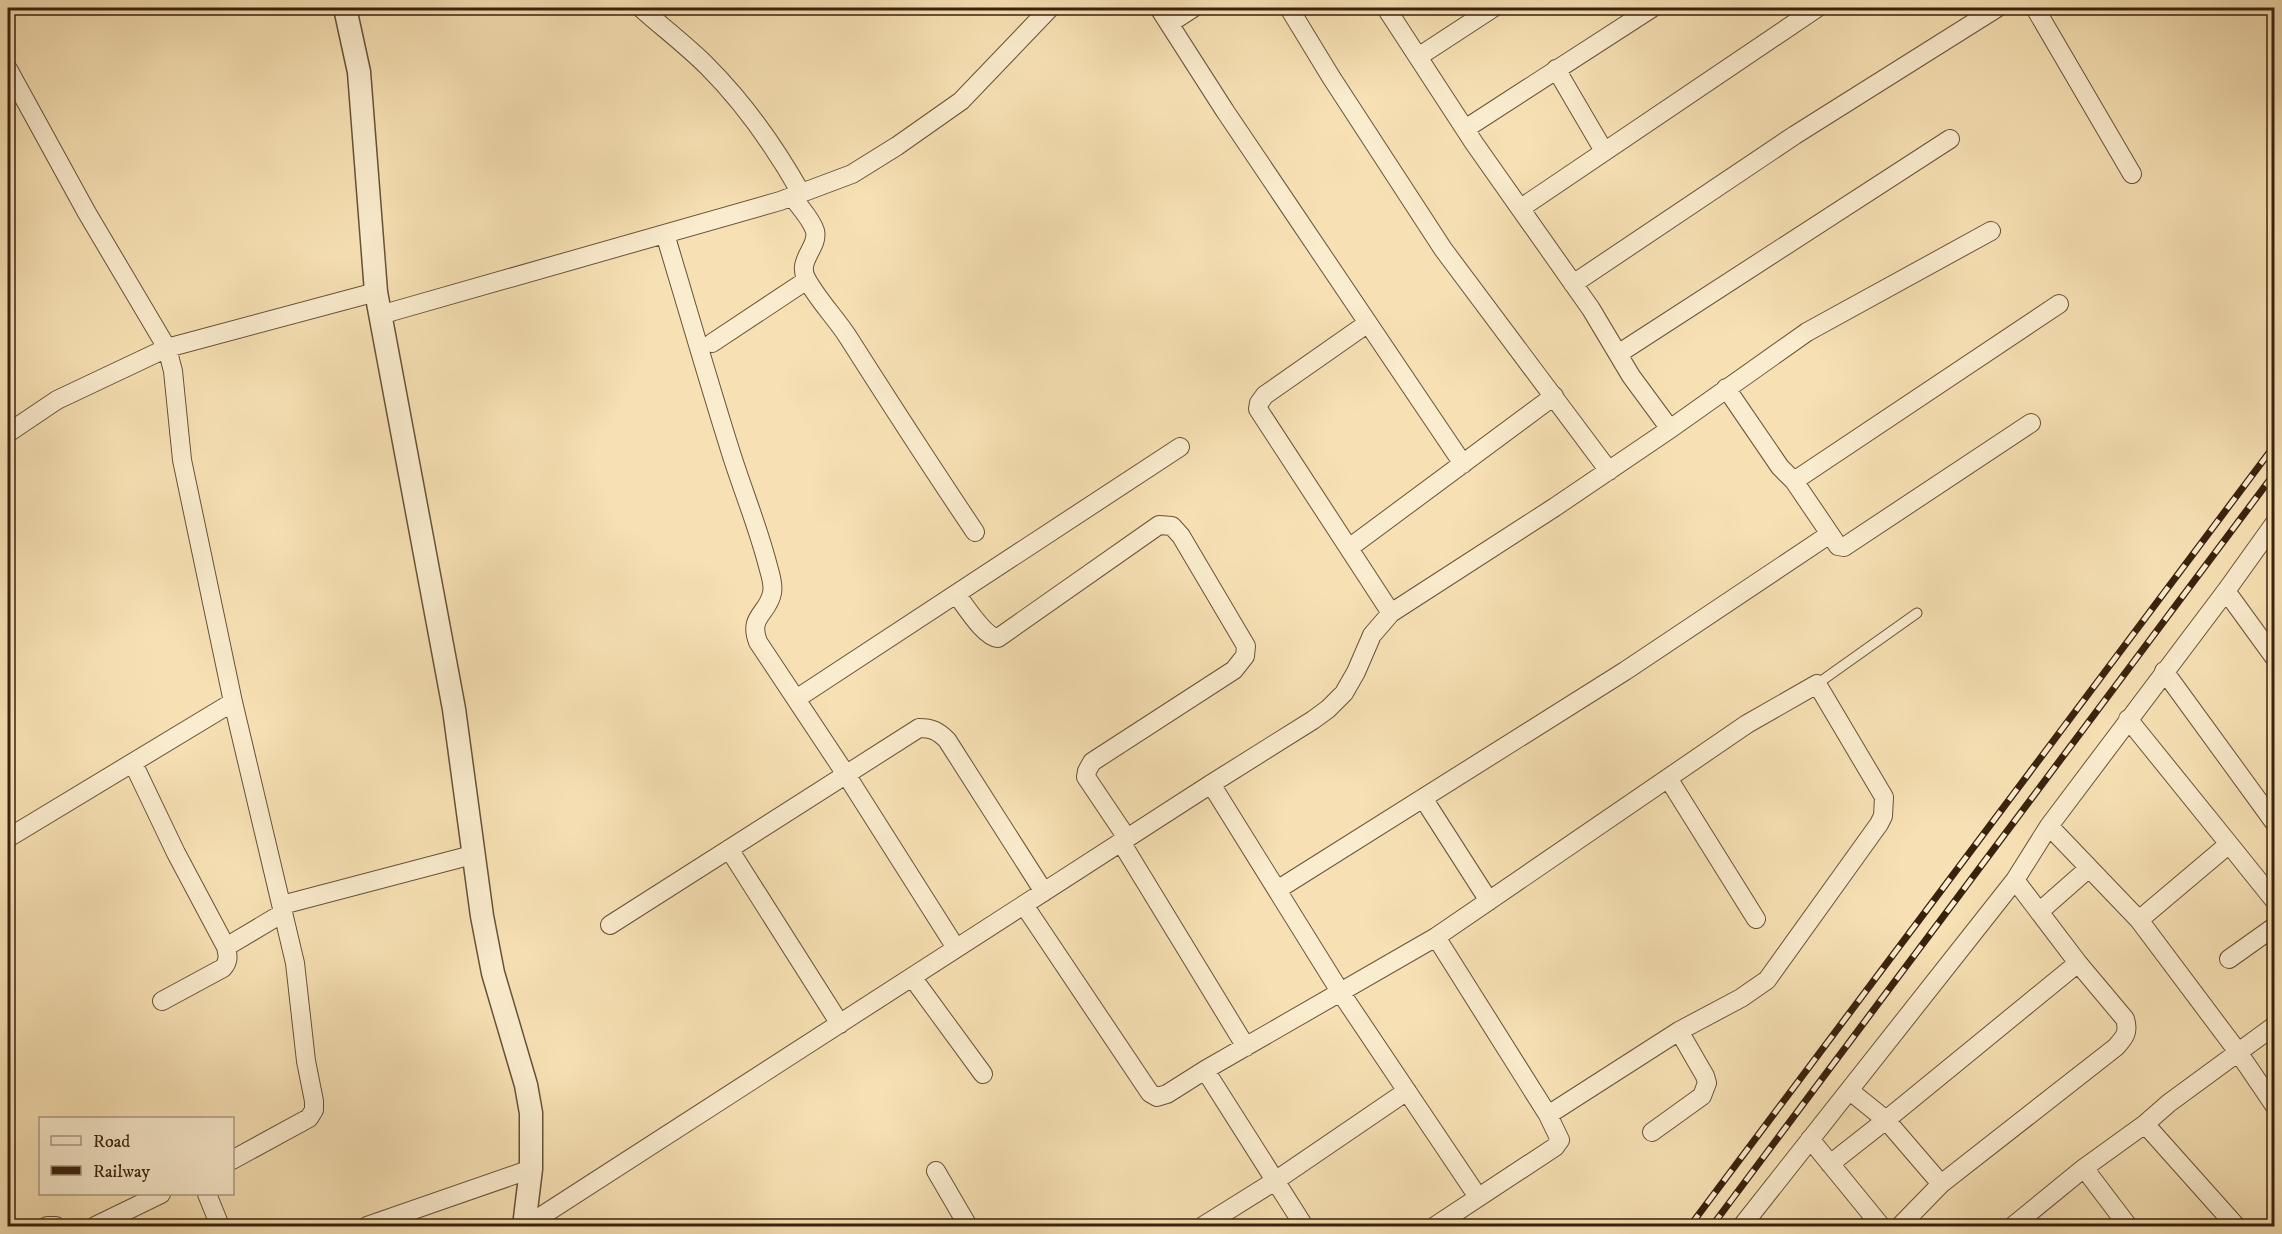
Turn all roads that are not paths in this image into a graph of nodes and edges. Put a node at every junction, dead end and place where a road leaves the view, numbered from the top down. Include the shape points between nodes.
1 (345, 8) edge
2 (641, 8) edge
3 (1050, 8) edge
4 (1160, 8) edge
5 (1193, 8) edge
6 (1289, 8) edge
7 (1386, 8) edge
8 (1493, 8) edge
9 (1652, 8) edge
10 (1817, 8) edge
11 (1997, 8) edge
12 (2035, 8) edge
13 (1170, 23) junction
14 (1418, 57) junction
15 (8, 69) edge
16 (1556, 69) junction
17 (1465, 129) junction
18 (1950, 139) dead end
19 (1604, 151) junction
20 (2132, 174) dead end
21 (796, 195) junction
22 (1521, 208) junction
23 (1991, 231) dead end
24 (665, 234) junction
25 (807, 280) junction
26 (1573, 284) junction
27 (376, 292) junction
28 (2059, 304) dead end
29 (380, 315) junction
30 (1368, 323) junction
31 (712, 343) dead end
32 (167, 348) junction
33 (1618, 354) junction
34 (1726, 388) junction
35 (1554, 396) junction
36 (2031, 423) dead end
37 (1670, 429) junction
38 (8, 433) edge
39 (1180, 447) dead end
40 (1463, 464) junction
41 (1609, 471) junction
42 (1794, 481) junction
43 (2274, 524) edge
44 (975, 532) dead end
45 (1830, 534) junction
46 (1349, 548) junction
47 (2226, 591) junction
48 (956, 594) junction
49 (1391, 613) junction
50 (1917, 613) dead end
51 (2274, 657) edge
52 (2164, 671) junction
53 (1816, 684) junction
54 (796, 699) junction
55 (233, 702) junction
56 (2128, 719) junction
57 (133, 763) junction
58 (847, 776) junction
59 (1668, 778) junction
60 (1211, 784) junction
61 (1424, 798) junction
62 (2274, 822) edge
63 (2049, 826) junction
64 (8, 838) edge
65 (1124, 840) junction
66 (2229, 844) junction
67 (729, 849) junction
68 (472, 855) junction
69 (2089, 868) junction
70 (2015, 880) junction
71 (1277, 890) junction
72 (1044, 892) junction
73 (2274, 900) edge
74 (1489, 901) junction
75 (1024, 905) junction
76 (282, 909) junction
77 (2039, 912) junction
78 (1756, 919) dead end
79 (2139, 920) junction
80 (610, 925) dead end
81 (2274, 927) edge
82 (1436, 937) junction
83 (226, 947) junction
84 (956, 948) junction
85 (2229, 959) dead end
86 (2078, 963) junction
87 (912, 977) junction
88 (1341, 993) junction
89 (162, 1001) dead end
90 (840, 1023) junction
91 (2274, 1026) edge
92 (1679, 1031) junction
93 (1246, 1047) junction
94 (2238, 1052) junction
95 (1206, 1070) junction
96 (983, 1074) dead end
97 (1407, 1091) junction
98 (1850, 1091) junction
99 (2274, 1105) edge
100 (1548, 1115) junction
101 (1886, 1120) junction
102 (2145, 1125) junction
103 (1652, 1132) dead end
104 (1810, 1139) junction
105 (234, 1159) edge
106 (1830, 1164) junction
107 (531, 1168) junction
108 (2084, 1168) junction
109 (936, 1171) dead end
110 (1275, 1181) junction
111 (1941, 1184) junction
112 (159, 1195) edge
113 (207, 1195) edge
114 (1478, 1197) junction
115 (47, 1227) edge
116 (56, 1227) edge
117 (95, 1227) edge
118 (220, 1227) edge
119 (366, 1227) edge
120 (525, 1227) edge
121 (969, 1227) edge
122 (1203, 1227) edge
123 (1304, 1227) edge
124 (1435, 1227) edge
125 (1742, 1227) edge
126 (1881, 1227) edge
127 (1900, 1227) edge
128 (2013, 1227) edge
129 (2128, 1227) edge
130 (2236, 1227) edge

1 - 27 street via 359,72
2 - 21 street via 706,65 758,126 783,161
3 - 21 street via 961,101 852,174
4 - 13 street
5 - 13 street
6 - 35 street via 1443,249
7 - 14 street
8 - 14 street
9 - 16 street
10 - 19 street
11 - 26 street via 1796,135
12 - 20 street
13 - 30 street
14 - 17 street
15 - 32 street
16 - 17 street
16 - 19 street
17 - 22 street
18 - 33 street
19 - 22 street
21 - 24 street
21 - 25 street via 815,232 804,267
22 - 26 street
23 - 34 street via 1807,332
24 - 29 street
24 - 54 street via 770,573 772,596 759,614 755,633
25 - 31 street
25 - 44 street via 836,318
26 - 33 street
27 - 29 street
27 - 32 street
28 - 42 street
29 - 68 street via 454,709
30 - 40 street
30 - 46 street via 1265,395 1258,409
32 - 38 street via 57,400
32 - 55 street via 182,460
33 - 37 street
34 - 37 street
34 - 42 street via 1780,468
35 - 40 street
35 - 41 street
36 - 45 street via 1844,547 1838,546
37 - 41 street
39 - 48 street
40 - 46 street
41 - 49 street
42 - 45 street
43 - 47 street
45 - 61 street via 1625,671
46 - 49 street
47 - 51 street
47 - 52 street
48 - 54 street
48 - 65 street via 986,632 998,638 1159,525 1172,526 1181,536 1246,646 1245,656 1234,670 1092,762 1086,777
49 - 60 street via 1372,635 1344,693 1328,709
50 - 53 lane
52 - 56 street
52 - 62 street
53 - 59 street via 1747,724
53 - 92 street via 1884,797 1883,816 1767,980
54 - 58 street
55 - 57 street
55 - 76 street
56 - 63 street
56 - 66 street
57 - 64 street
57 - 83 street
58 - 67 street
58 - 72 street via 919,728 940,732
58 - 84 street
59 - 74 street
59 - 78 street
60 - 65 street
60 - 71 street
61 - 71 street
61 - 74 street
63 - 69 street
63 - 70 street
65 - 72 street
65 - 93 street
66 - 73 street
66 - 79 street
67 - 80 street
67 - 90 street
68 - 76 street
68 - 107 street via 493,973 526,1084 531,1113
69 - 77 street
69 - 79 street
70 - 77 street
70 - 98 street
71 - 88 street
72 - 75 street
74 - 82 street
75 - 84 street
75 - 95 street via 1149,1093 1157,1097 1167,1094
76 - 83 street
76 - 105 street via 296,963 314,1110 309,1118
77 - 86 street
79 - 94 street
81 - 85 street
82 - 88 street
82 - 100 street
83 - 89 street via 227,963 223,968
84 - 87 street
86 - 101 street
86 - 111 street via 2126,1019 2126,1035 2116,1047
87 - 90 street
87 - 96 street
88 - 93 street
88 - 97 street
90 - 120 street
91 - 94 street
92 - 100 street
92 - 103 street via 1705,1076 1706,1088 1702,1096
93 - 95 street
94 - 99 street
94 - 102 street
95 - 110 street
97 - 110 street
97 - 114 street
98 - 101 street
98 - 104 street
100 - 114 street via 1559,1143
101 - 106 street
101 - 111 street
102 - 108 street
102 - 130 street
104 - 106 street
104 - 125 street
106 - 126 street
107 - 119 street
107 - 120 street
108 - 128 street
108 - 129 street
109 - 121 street
110 - 122 street
110 - 123 street
111 - 127 street
112 - 117 street
113 - 118 street
114 - 124 street
115 - 116 street

